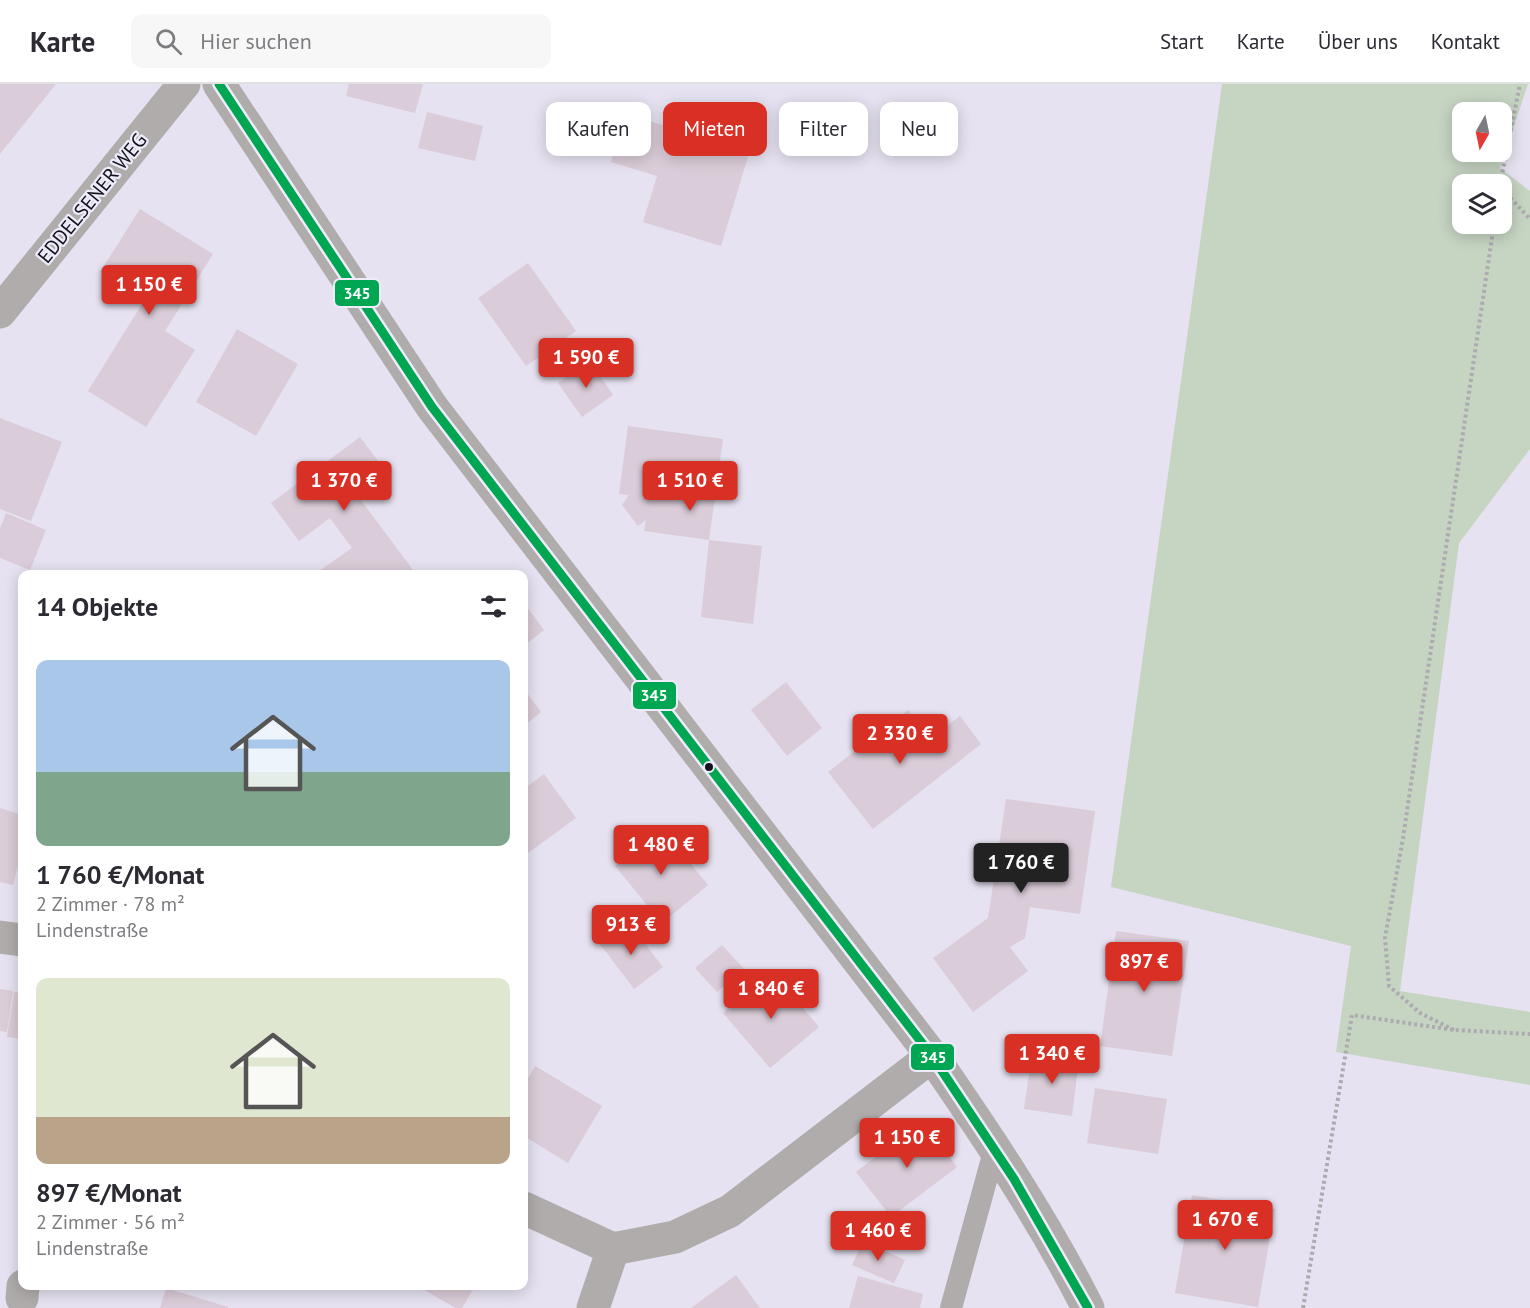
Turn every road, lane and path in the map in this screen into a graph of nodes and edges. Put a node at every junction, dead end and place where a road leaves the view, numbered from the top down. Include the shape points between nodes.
1 (184, 84) edge
2 (219, 84) edge
3 (1520, 84) edge
4 (1503, 174) edge
5 (1512, 199) edge
6 (1530, 219) edge
7 (1493, 234) edge
8 (0, 312) edge
9 (0, 937) edge
10 (18, 939) edge
11 (1454, 1030) junction
12 (1530, 1034) edge
13 (932, 1056) junction
14 (995, 1148) junction
15 (528, 1210) edge
16 (613, 1249) junction
17 (593, 1308) edge
18 (951, 1308) edge
19 (1088, 1308) edge
20 (1303, 1308) edge

1 - 8 street, EDDELSENER WEG
2 - 13 street via 432,408
3 - 4 path
5 - 6 path
7 - 11 path via 1385,938 1389,986 1420,1013
9 - 10 street
11 - 12 path
11 - 20 path via 1352,1015
13 - 14 street
13 - 16 street via 730,1211 675,1237
14 - 18 lane
14 - 19 street via 1062,1257
15 - 16 street
16 - 17 street

